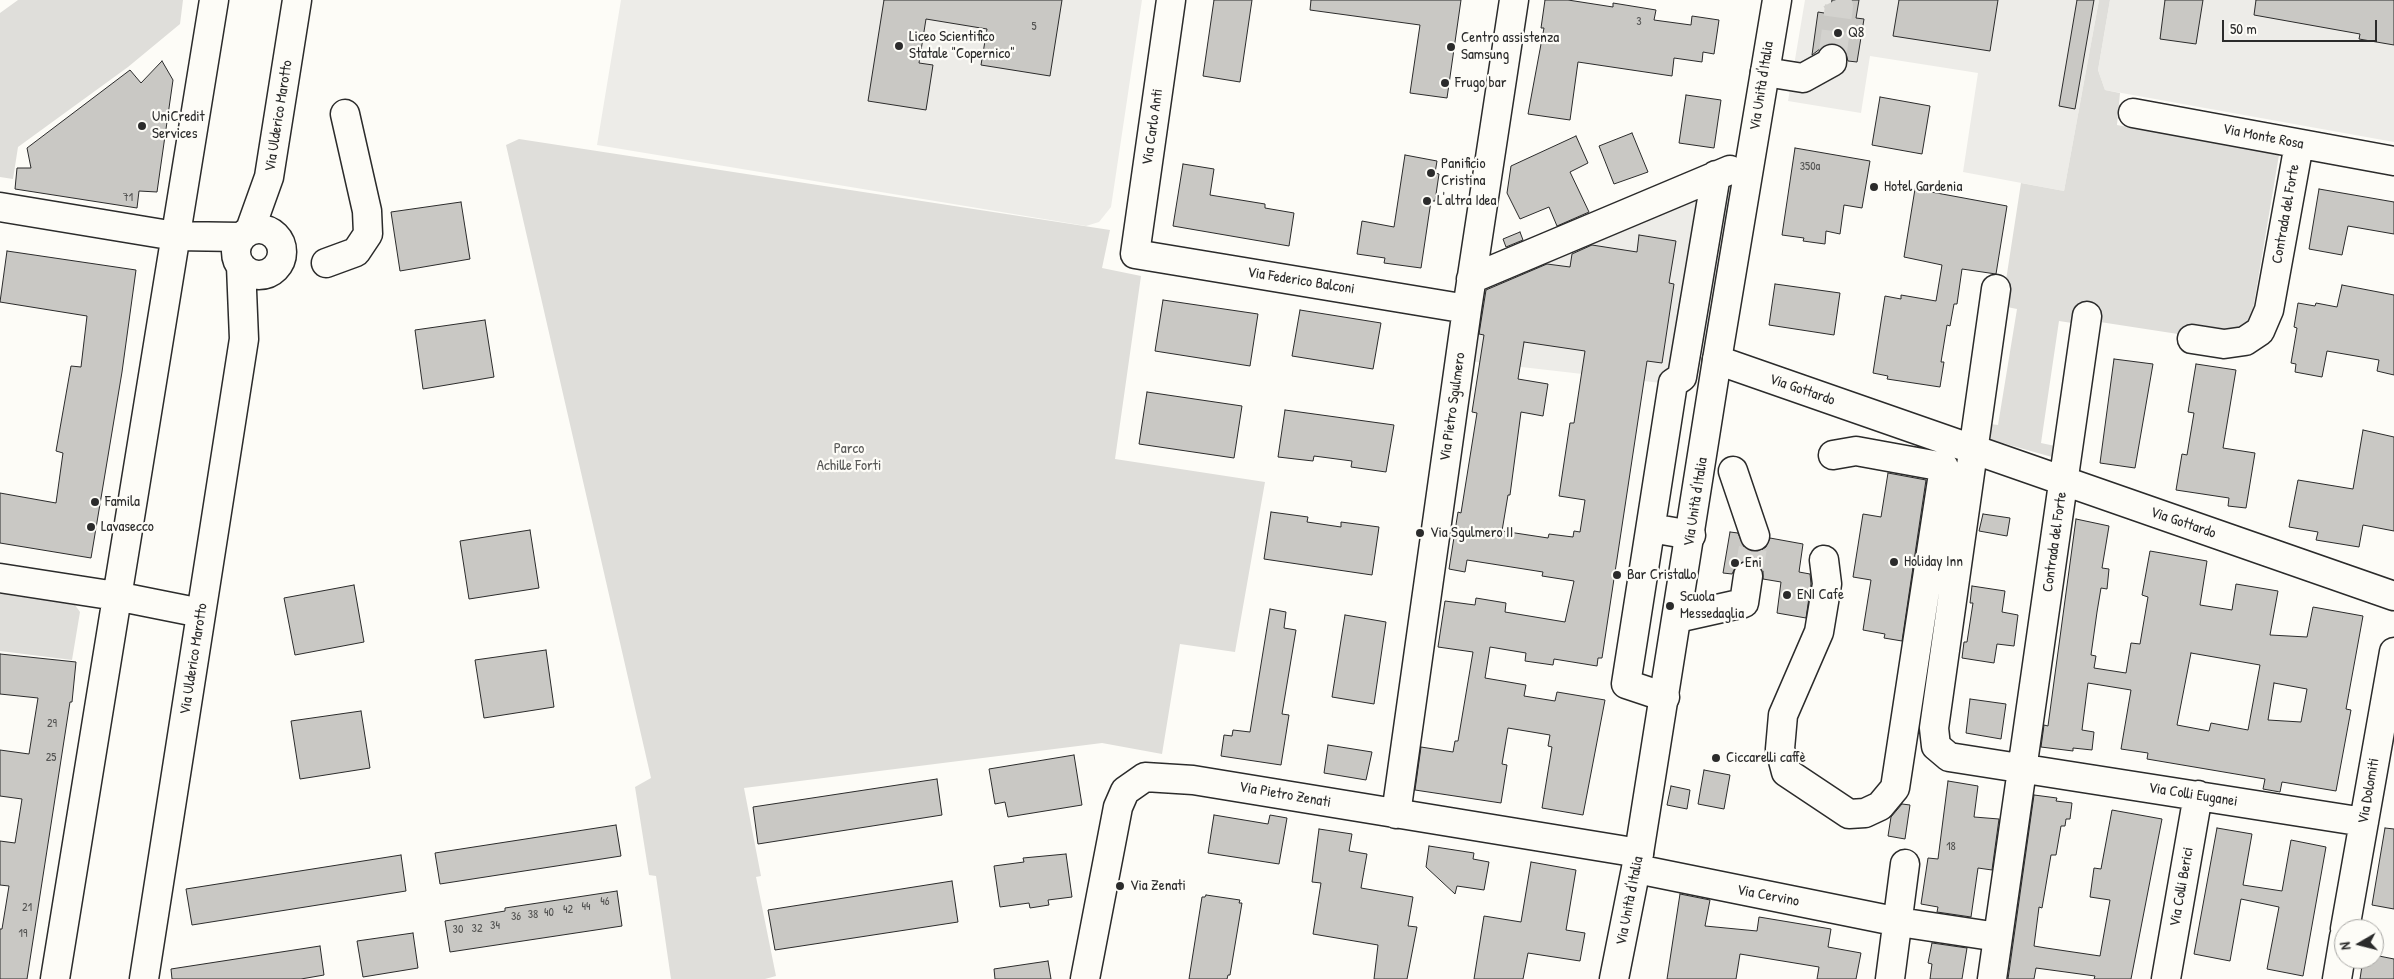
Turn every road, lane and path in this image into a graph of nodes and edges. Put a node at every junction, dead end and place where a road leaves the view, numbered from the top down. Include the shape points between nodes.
1 (214, 0) edge
2 (297, 0) edge
3 (1171, 0) edge
4 (1514, 0) edge
5 (1777, 0) edge
6 (1832, 59) dead end
7 (1765, 72) junction
8 (2133, 112) dead end
9 (345, 114) dead end
10 (2299, 144) junction
11 (2394, 161) edge
12 (1748, 172) junction
13 (1716, 175) junction
14 (0, 207) edge
15 (175, 236) junction
16 (249, 246) junction
17 (1135, 254) joint
18 (326, 262) dead end
19 (269, 273) junction
20 (1471, 279) junction
21 (1996, 289) dead end
22 (1467, 309) junction
23 (2087, 316) dead end
24 (244, 339) junction
25 (2192, 340) dead end
26 (1717, 360) junction
27 (1972, 450) junction
28 (1833, 455) dead end
29 (1702, 465) junction
30 (2063, 481) junction
31 (1651, 528) junction
32 (1691, 535) junction
33 (1755, 536) tunnel mouth
34 (1824, 560) dead end
35 (1748, 576) tunnel mouth
36 (0, 578) edge
37 (116, 596) junction
38 (2394, 596) edge
39 (201, 613) junction
40 (1677, 618) junction
41 (2394, 652) edge
42 (1665, 697) junction
43 (2022, 768) junction
44 (2198, 795) junction
45 (1396, 814) junction
46 (2364, 822) junction
47 (1638, 861) junction
48 (1905, 864) dead end
49 (2347, 919) edge
50 (1899, 922) junction
51 (1998, 937) junction
52 (55, 979) edge
53 (144, 979) edge
54 (1085, 979) edge
55 (1614, 979) edge
56 (1890, 979) edge
57 (1992, 979) edge
58 (2166, 979) edge

1 - 15 street
2 - 16 street, Via Ulderico Marotto via 269,177
3 - 17 street, Via Carlo Anti
4 - 20 street, Via Pietro Sgulmero
5 - 7 street, Via Unità d'Italia
6 - 7 street via 1832,62 1803,78
7 - 12 street, Via Unità d'Italia
8 - 10 street, Via Monte Rosa
9 - 18 street via 367,211 368,234 356,252
10 - 11 street, Via Monte Rosa
10 - 25 street, Contrada del Forte via 2269,310 2260,331 2245,341 2224,344
12 - 13 street via 1728,170
12 - 26 street, Via Unità d'Italia
13 - 20 street
13 - 31 street via 1682,377 1674,383
14 - 15 street
15 - 16 street
15 - 37 street
16 - 19 street via 254,275
16 - 19 street, Via Ulderico Marotto via 282,248 279,262
16 - 24 street, Via Ulderico Marotto
17 - 22 street, Via Federico Balconi
19 - 24 street, Via Ulderico Marotto
20 - 22 street, Via Pietro Sgulmero
21 - 27 street
22 - 45 street, Via Pietro Sgulmero
23 - 30 street, Contrada del Forte
24 - 39 street, Via Ulderico Marotto
26 - 27 street, Via Gottardo
26 - 29 street, Via Unità d'Italia
27 - 30 street, Via Gottardo
27 - 43 street via 1934,728 1936,746 1949,757
28 - 34 street via 1856,451 1944,467 1895,788 1880,806 1865,813 1849,814 1786,772 1780,749 1783,715 1819,632 1827,584
29 - 32 street, Via Unità d'Italia
29 - 33 street via 1739,472
30 - 38 street, Via Gottardo
30 - 43 street, Contrada del Forte
31 - 32 street
31 - 42 street via 1626,684
32 - 40 street, Via Unità d'Italia
35 - 40 street via 1744,603
36 - 37 street
37 - 39 street
37 - 52 street
39 - 53 street, Via Ulderico Marotto
40 - 42 street, Via Unità d'Italia
41 - 46 street, Via Dolomiti
42 - 47 street, Via Unità d'Italia
43 - 44 street, Via Colli Euganei
43 - 51 street, Contrada del Forte
44 - 46 street, Via Colli Euganei
44 - 58 street, Via Colli Berici
45 - 47 street, Via Pietro Zenati
45 - 54 street, Via Pietro Zenati via 1193,780 1145,777 1125,791 1118,807
46 - 49 street, Via Dolomiti
47 - 50 street, Via Cervino
47 - 55 street, Via Unità d'Italia
48 - 50 street
50 - 51 street
50 - 56 street
51 - 57 street, Contrada del Forte

